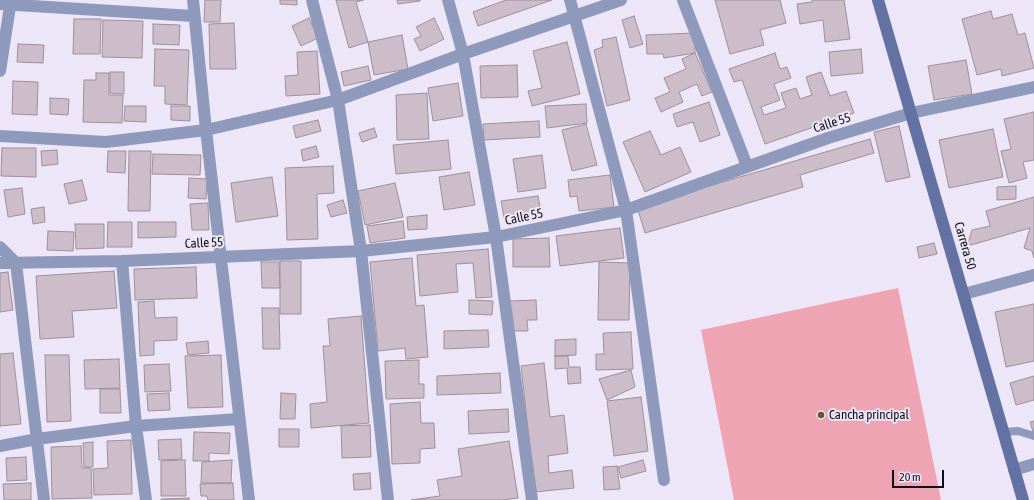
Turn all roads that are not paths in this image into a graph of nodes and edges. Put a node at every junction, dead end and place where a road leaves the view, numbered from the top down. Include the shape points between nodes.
1 (192, 0) edge
2 (312, 0) edge
3 (448, 0) edge
4 (570, 0) edge
5 (621, 0) edge
6 (682, 0) edge
7 (878, 0) edge
8 (7, 3) edge
9 (193, 16) junction
10 (574, 16) junction
11 (463, 54) junction
12 (0, 71) edge
13 (1034, 87) edge
14 (338, 100) junction
15 (911, 113) junction
16 (206, 130) junction
17 (0, 136) edge
18 (747, 166) junction
19 (626, 210) junction
20 (496, 237) junction
21 (0, 247) edge
22 (361, 251) junction
23 (220, 257) junction
24 (122, 261) junction
25 (0, 263) edge
26 (16, 263) junction
27 (1034, 275) edge
28 (964, 294) junction
29 (239, 419) junction
30 (136, 426) junction
31 (1003, 432) junction
32 (1034, 436) edge
33 (37, 439) junction
34 (0, 446) edge
35 (1034, 464) edge
36 (1014, 470) junction
37 (664, 480) dead end
38 (44, 500) edge
39 (146, 500) edge
40 (249, 500) edge
41 (388, 500) edge
42 (532, 500) edge
43 (1023, 500) edge

1 - 9 street
2 - 14 street
3 - 11 street
4 - 10 street
5 - 10 street
6 - 18 street
7 - 15 main road, Carrera 50
8 - 9 street
8 - 12 street
9 - 16 street
10 - 11 street
10 - 19 street
11 - 14 street
11 - 20 street
13 - 15 street, Calle 55
14 - 16 street
14 - 22 street
15 - 18 street, Calle 55
15 - 28 main road, Carrera 50
16 - 17 street via 106,142
16 - 23 street
18 - 19 street, Calle 55
19 - 20 street, Calle 55
19 - 37 street
20 - 22 street, Calle 55
20 - 42 street
21 - 26 street
22 - 23 street, Calle 55
22 - 41 street
23 - 24 street, Calle 55
23 - 29 street
24 - 26 street, Calle 55
24 - 30 street
25 - 26 street, Calle 55
26 - 33 street
27 - 28 street
28 - 31 main road, Carrera 50
29 - 30 street
29 - 40 street
30 - 33 street
30 - 39 street
31 - 32 lane via 1018,431
31 - 36 main road, Carrera 50
33 - 34 street
33 - 38 street
35 - 36 street
36 - 43 main road, Carrera 50

